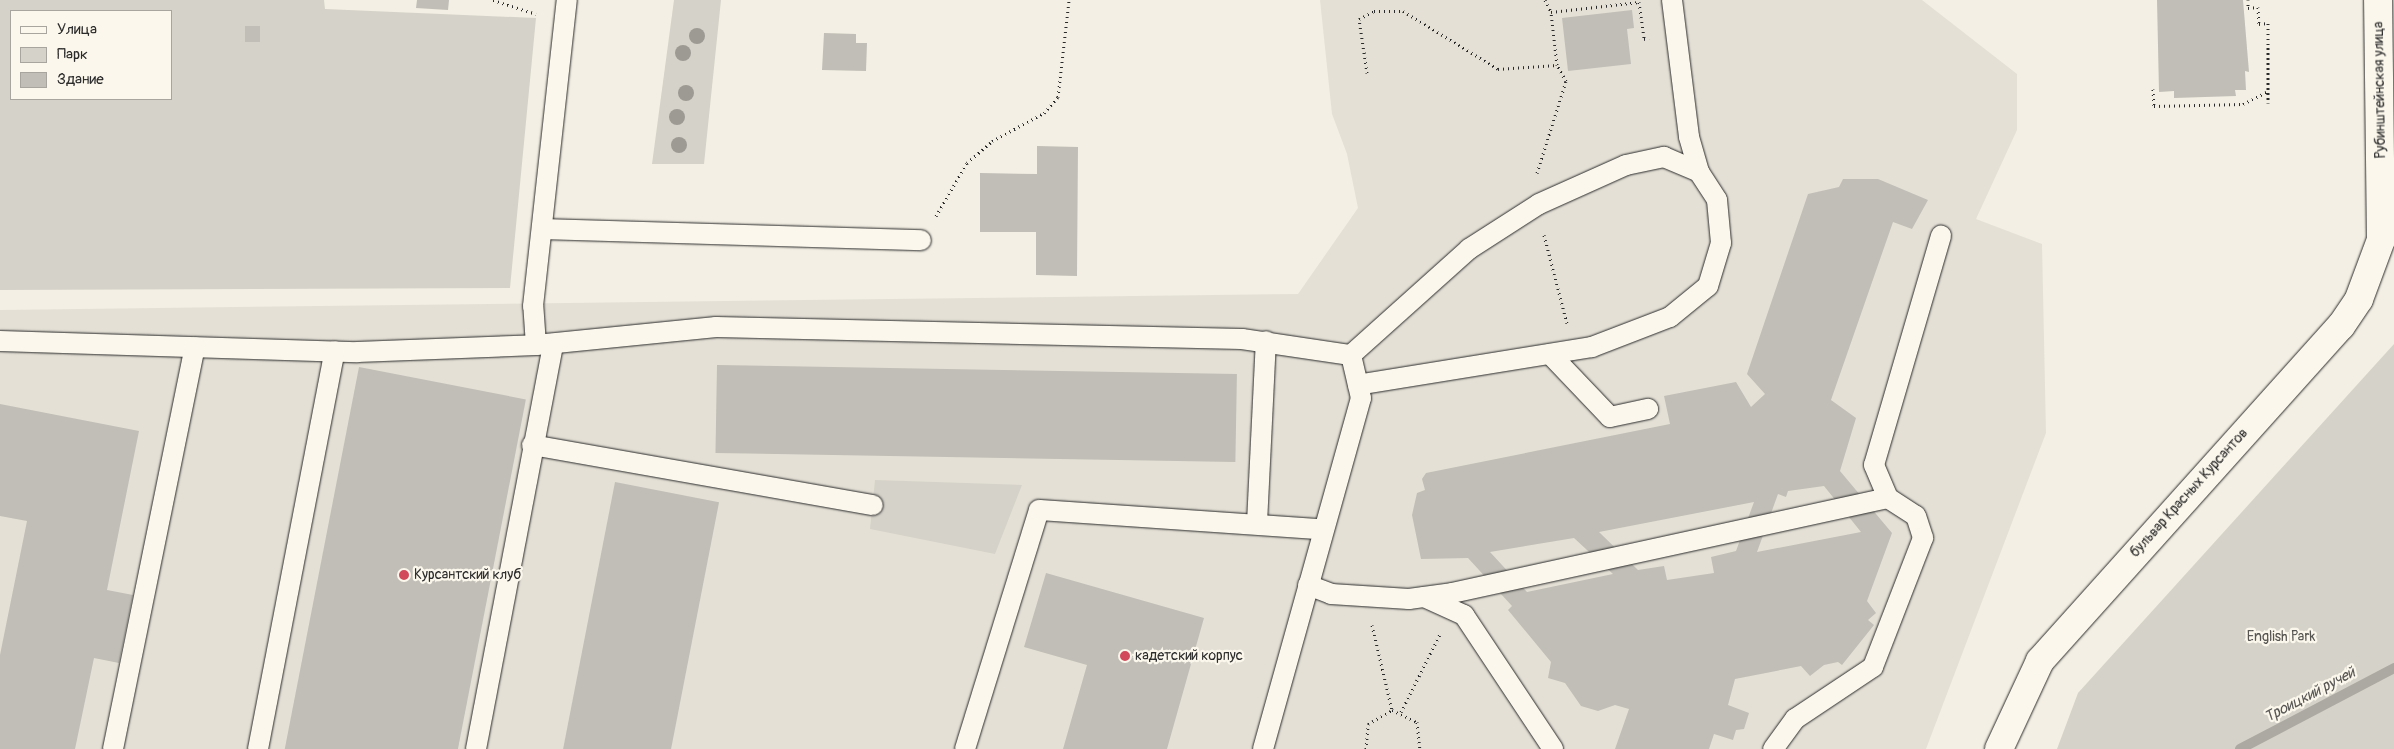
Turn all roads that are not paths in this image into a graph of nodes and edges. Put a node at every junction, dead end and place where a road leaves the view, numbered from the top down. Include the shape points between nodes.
1 (568, 0) edge
2 (1672, 0) edge
3 (2378, 0) edge
4 (1699, 172) junction
5 (543, 229) junction
6 (1941, 236) dead end
7 (2388, 239) edge
8 (921, 240) road end
9 (0, 340) edge
10 (1266, 340) junction
11 (544, 344) junction
12 (195, 347) junction
13 (335, 351) junction
14 (1550, 354) junction
15 (1351, 355) junction
16 (1358, 385) junction
17 (1648, 409) dead end
18 (532, 445) junction
19 (1888, 498) junction
20 (873, 505) dead end
21 (1257, 523) junction
22 (1321, 529) junction
23 (1308, 585) junction
24 (1424, 597) junction
25 (113, 749) edge
26 (258, 749) edge
27 (476, 749) edge
28 (965, 749) edge
29 (1262, 749) edge
30 (1554, 749) edge
31 (1773, 749) edge
32 (1999, 749) edge

1 - 5 lane
2 - 4 lane via 1689,137
3 - 7 street, Рубинштейнская улица
4 - 14 lane via 1717,200 1721,243 1708,286 1670,318 1573,350
4 - 15 lane via 1664,157 1626,165 1539,204 1469,250
5 - 8 lane
5 - 11 lane via 533,306
6 - 19 lane via 1874,465
7 - 32 street, бульвар Красных Курсантов via 2359,299 2341,326 2062,634 2023,692
9 - 12 lane
10 - 11 lane via 716,327
10 - 15 lane
10 - 21 lane
11 - 13 lane
11 - 18 lane
12 - 13 lane
12 - 25 lane
13 - 26 lane
14 - 16 lane
14 - 17 lane via 1610,417
15 - 16 lane
16 - 22 lane via 1361,398
18 - 20 lane
18 - 27 lane
19 - 24 lane
19 - 31 lane via 1916,516 1923,538 1872,667 1795,719
21 - 22 lane
21 - 28 lane via 1039,510
22 - 23 lane
23 - 24 lane via 1331,594
23 - 29 lane
24 - 30 lane via 1464,615

